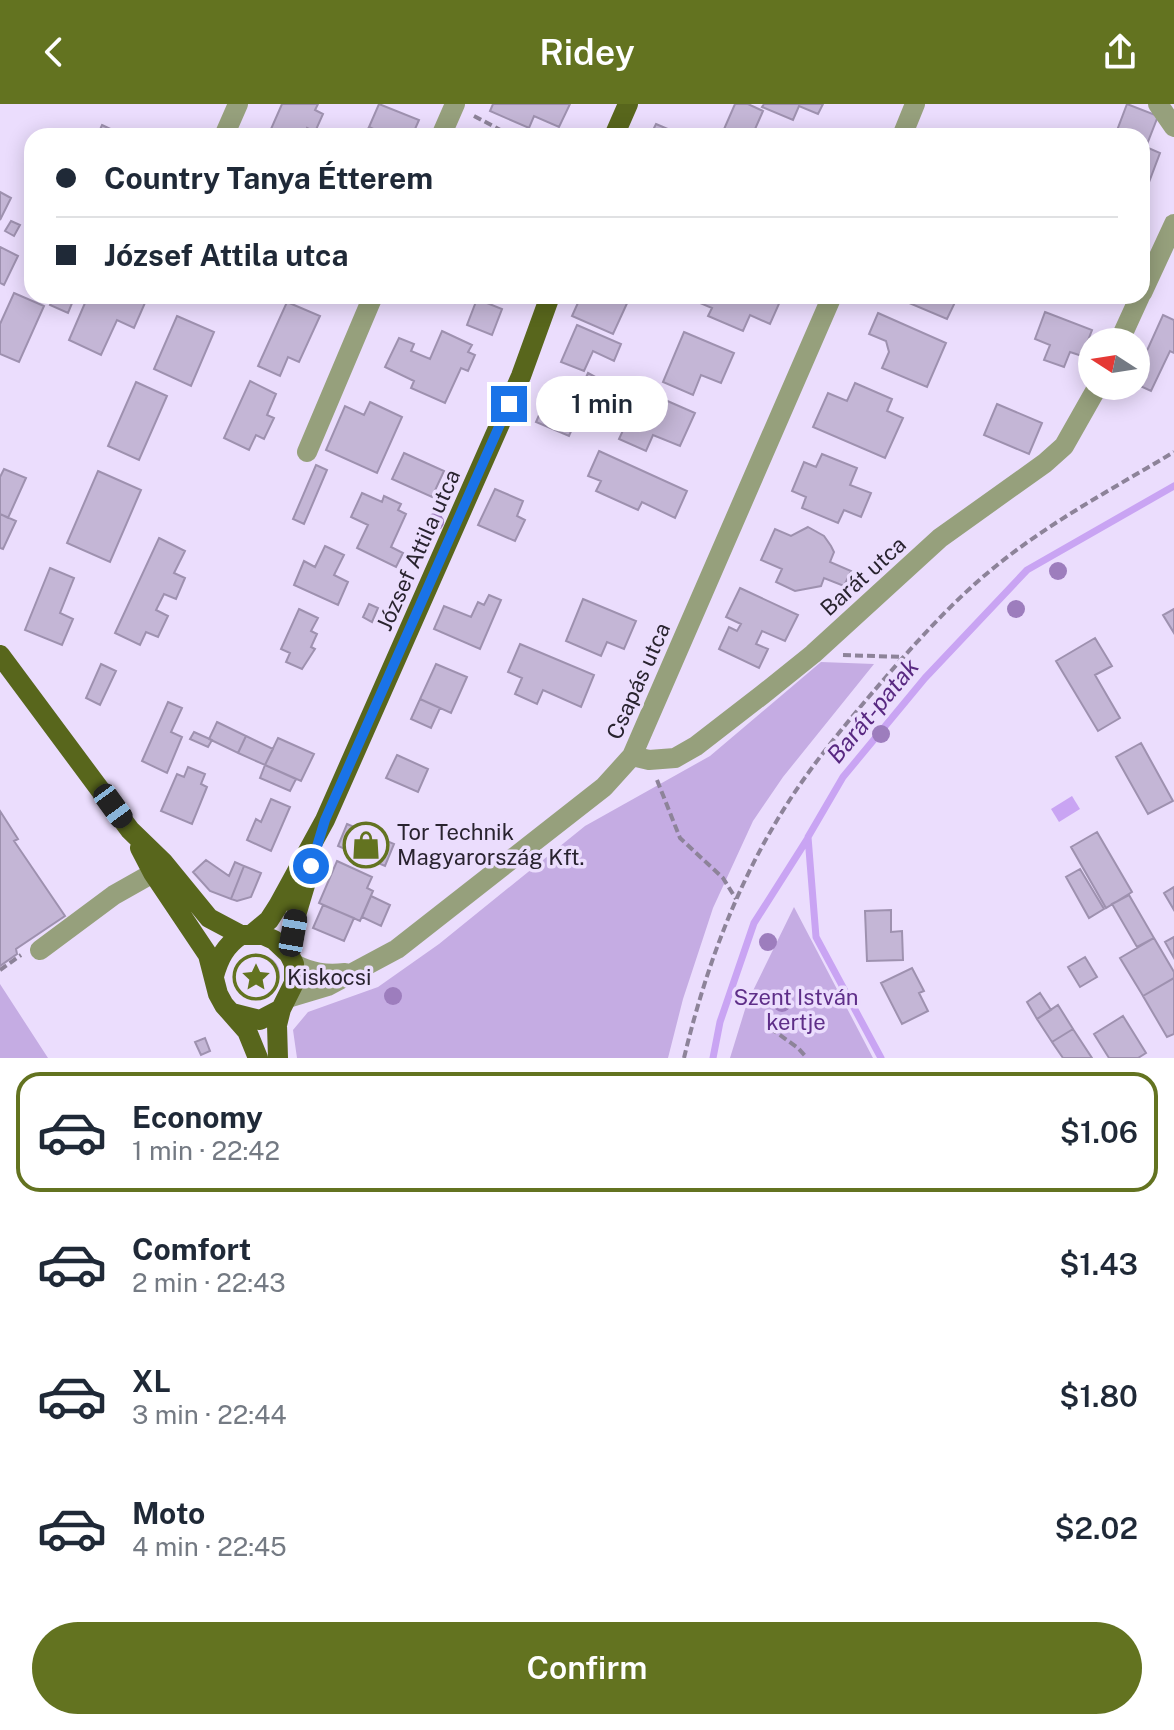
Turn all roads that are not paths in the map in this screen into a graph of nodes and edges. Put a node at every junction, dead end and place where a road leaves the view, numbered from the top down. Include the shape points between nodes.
1 (238, 104) edge
2 (454, 104) edge
3 (628, 104) edge
4 (915, 104) edge
5 (1158, 104) edge
6 (1174, 127) edge
7 (228, 128) edge
8 (444, 128) edge
9 (618, 128) edge
10 (905, 128) edge
11 (1174, 224) edge
12 (1150, 275) edge
13 (370, 304) edge
14 (547, 304) edge
15 (829, 304) edge
16 (1136, 304) edge
17 (1125, 328) edge
18 (1090, 400) edge
19 (307, 452) dead end
20 (0, 655) edge
21 (641, 758) junction
22 (325, 820) junction
23 (130, 830) junction
24 (153, 873) junction
25 (246, 935) junction
26 (40, 950) dead end
27 (292, 959) junction
28 (349, 973) junction
29 (214, 976) junction
30 (285, 1004) junction
31 (232, 1013) junction
32 (258, 1058) edge
33 (278, 1058) edge

1 - 7 street
2 - 8 street
3 - 9 main road
4 - 10 street
5 - 6 street
11 - 12 street
13 - 19 street
14 - 22 main road, József Attila utca via 521,376
15 - 21 street, Csapás utca
16 - 17 street
18 - 21 street, Barát utca via 1064,446 940,538 813,654 696,746 675,758
20 - 23 main road
21 - 28 street, Csapás utca via 397,949
22 - 25 main road via 274,913
22 - 27 main road via 297,912
23 - 24 main road
23 - 25 main road via 209,918
24 - 26 street
24 - 29 main road via 208,955
25 - 27 main road via 274,940
25 - 29 main road via 226,947
27 - 28 street, Csapás utca via 310,972
27 - 30 main road via 294,983
28 - 30 street, Csapás utca
29 - 31 main road via 218,994
30 - 31 main road via 260,1020
30 - 33 main road via 277,1025
31 - 32 main road

